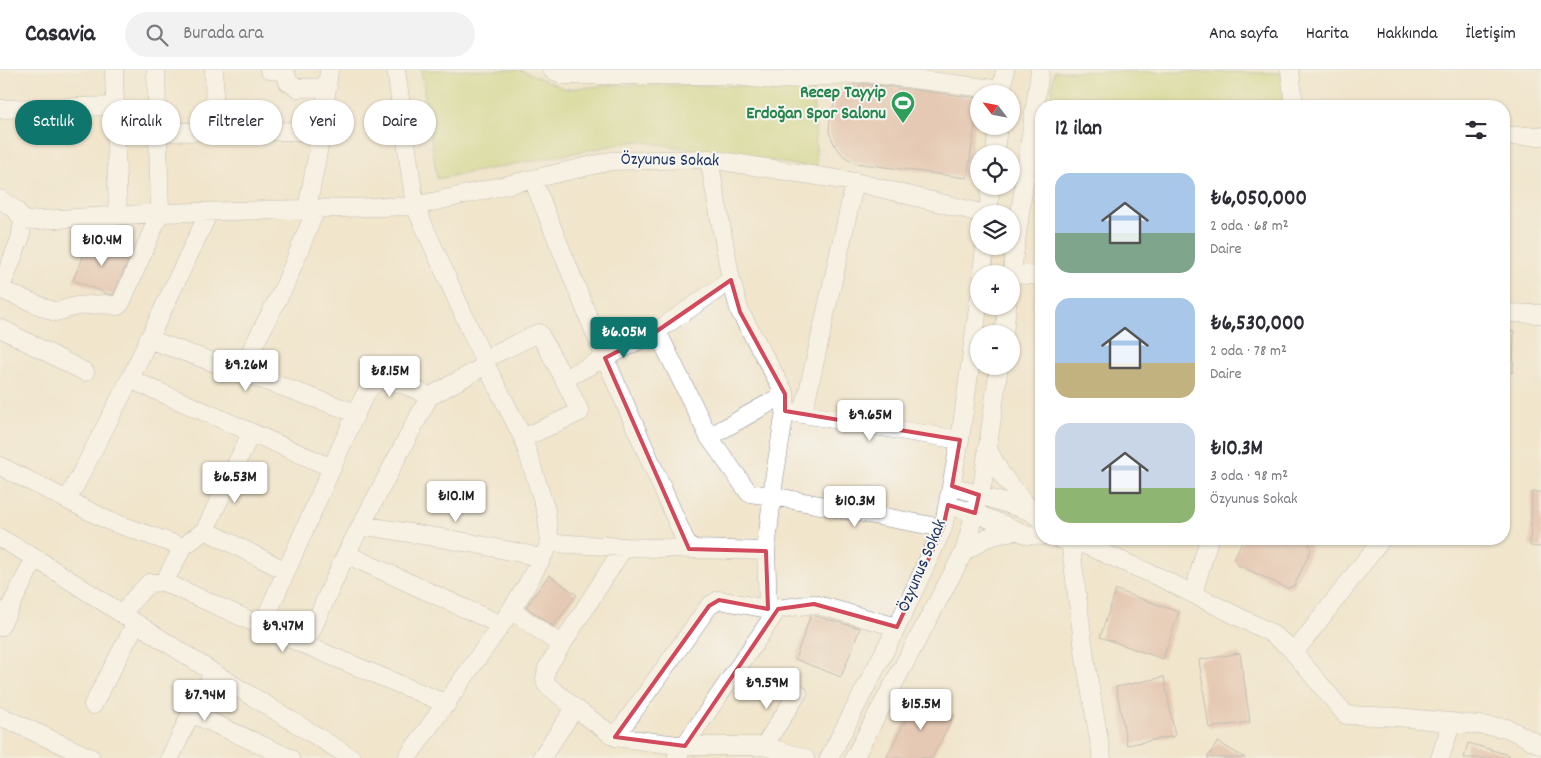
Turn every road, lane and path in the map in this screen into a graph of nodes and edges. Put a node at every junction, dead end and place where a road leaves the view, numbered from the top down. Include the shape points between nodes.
1 (114, 70) edge
2 (156, 70) edge
3 (214, 70) edge
4 (269, 70) edge
5 (396, 70) edge
6 (552, 70) edge
7 (1005, 70) edge
8 (1040, 70) edge
9 (1290, 70) edge
10 (866, 71) edge
11 (608, 72) edge
12 (717, 73) edge
13 (773, 75) edge
14 (329, 78) edge
15 (1003, 85) edge
16 (970, 87) edge
17 (115, 100) edge
18 (157, 100) edge
19 (214, 100) edge
20 (326, 100) edge
21 (1038, 100) edge
22 (1293, 100) edge
23 (102, 106) edge
24 (0, 109) edge
25 (1510, 136) edge
26 (1541, 136) edge
27 (116, 145) edge
28 (158, 145) edge
29 (320, 145) edge
30 (1035, 147) edge
31 (709, 159) junction
32 (533, 180) junction
33 (855, 182) junction
34 (0, 200) edge
35 (415, 206) junction
36 (312, 209) junction
37 (970, 210) edge
38 (209, 212) junction
39 (160, 213) junction
40 (118, 216) junction
41 (23, 221) junction
42 (1014, 265) edge
43 (1020, 275) edge
44 (1035, 276) edge
45 (731, 280) junction
46 (0, 290) edge
47 (1510, 314) edge
48 (1541, 314) edge
49 (977, 315) edge
50 (0, 328) edge
51 (657, 331) junction
52 (148, 339) junction
53 (605, 358) junction
54 (485, 362) junction
55 (85, 372) dead end
56 (240, 372) junction
57 (998, 375) edge
58 (564, 378) junction
59 (130, 379) junction
60 (429, 397) junction
61 (791, 407) junction
62 (356, 413) junction
63 (251, 433) junction
64 (709, 437) junction
65 (523, 438) junction
66 (960, 440) junction
67 (988, 448) junction
68 (0, 466) edge
69 (332, 468) junction
70 (952, 486) junction
71 (979, 495) junction
72 (772, 496) junction
73 (68, 499) junction
74 (948, 505) junction
75 (974, 513) junction
76 (1035, 514) edge
77 (1035, 515) edge
78 (361, 525) junction
79 (943, 528) junction
80 (205, 530) junction
81 (1016, 530) junction
82 (1035, 536) edge
83 (0, 538) edge
84 (550, 543) junction
85 (1067, 545) edge
86 (1081, 545) edge
87 (1207, 545) edge
88 (1377, 545) edge
89 (183, 547) junction
90 (624, 547) junction
91 (689, 549) junction
92 (766, 551) junction
93 (964, 552) junction
94 (346, 554) junction
95 (35, 558) junction
96 (541, 560) junction
97 (286, 571) junction
98 (164, 582) junction
99 (1193, 594) junction
100 (773, 609) junction
101 (511, 610) junction
102 (130, 619) junction
103 (501, 625) junction
104 (262, 626) junction
105 (0, 627) edge
106 (897, 627) junction
107 (554, 640) dead end
108 (305, 645) junction
109 (1294, 654) junction
110 (214, 672) junction
111 (798, 693) dead end
112 (93, 704) dead end
113 (446, 704) junction
114 (575, 708) junction
115 (191, 713) junction
116 (0, 716) edge
117 (1452, 722) junction
118 (615, 736) junction
119 (1541, 745) edge
120 (764, 746) junction
121 (680, 752) edge
122 (91, 758) edge
123 (170, 758) edge
124 (290, 758) edge
125 (352, 758) edge
126 (407, 758) edge
127 (541, 758) edge
128 (806, 758) edge
129 (828, 758) edge
130 (854, 758) edge
131 (1102, 758) edge
132 (1440, 758) edge

1 - 17 street
2 - 18 street
3 - 19 street
4 - 14 street via 283,71 288,82 298,88
5 - 35 street
6 - 11 street via 564,75
7 - 15 street
8 - 21 street
9 - 22 street
10 - 13 street
10 - 16 street
11 - 12 street
12 - 13 street
14 - 20 street
23 - 24 street
25 - 26 street
27 - 40 street
28 - 39 street
29 - 36 street
30 - 42 street
31 - 32 street, Özyunus Sokak via 611,161
31 - 33 street, Özyunus Sokak
31 - 45 street
32 - 35 street, Özyunus Sokak
32 - 53 street
33 - 37 street, Özyunus Sokak
33 - 61 street
34 - 41 street via 16,210
35 - 36 street, Özyunus Sokak
35 - 54 street
36 - 38 street, Özyunus Sokak
36 - 56 street via 285,285
38 - 39 street, Özyunus Sokak
38 - 52 street
39 - 40 street, Özyunus Sokak
39 - 46 street via 118,306 77,306 55,312
40 - 41 street, Özyunus Sokak
41 - 46 street via 20,239
43 - 44 street
45 - 51 street
45 - 61 street via 740,312
47 - 48 street
49 - 66 street, Özyunus Sokak
50 - 55 street
51 - 53 street
51 - 64 street
52 - 56 street
52 - 59 street
53 - 58 street
53 - 91 street
54 - 58 street via 539,333
54 - 60 street
54 - 65 street
56 - 62 street
57 - 67 street
58 - 65 street via 580,412
59 - 63 street
59 - 73 street
60 - 62 street via 385,380 371,386
60 - 78 street
61 - 64 street
61 - 66 street
61 - 72 street
62 - 69 street
63 - 69 street
63 - 80 street
64 - 72 street via 749,493
65 - 84 street via 546,511
66 - 70 street, Özyunus Sokak
67 - 71 street
67 - 76 street via 1002,475
68 - 73 street
69 - 97 street
70 - 71 street
70 - 74 street, Özyunus Sokak
71 - 75 street
71 - 77 street
72 - 79 street
72 - 92 street
73 - 89 street via 109,522
74 - 75 street
74 - 79 street, Özyunus Sokak
75 - 81 street
75 - 93 street
78 - 94 street
78 - 96 street via 471,542
79 - 106 street, Özyunus Sokak
80 - 89 street
80 - 97 street
81 - 82 street
81 - 93 street via 986,538
83 - 95 street
84 - 90 street
84 - 96 street
85 - 131 street
86 - 99 street
87 - 99 street
88 - 109 street
89 - 98 street
90 - 91 street
90 - 114 street via 548,668 546,684
91 - 92 street
92 - 100 street
93 - 130 street
94 - 103 street
94 - 108 street
95 - 102 street
95 - 105 street
96 - 101 street
97 - 104 street
98 - 102 street via 149,583 133,600
98 - 104 street
99 - 109 street via 1269,632
100 - 106 street via 814,604
100 - 118 street via 718,600 709,606
100 - 121 street
101 - 103 street
101 - 107 street
102 - 110 street
102 - 112 street
103 - 113 street
104 - 108 street
106 - 129 street, Özyunus Sokak
108 - 113 street
109 - 117 street via 1346,715
110 - 115 street
110 - 125 street
111 - 120 street
113 - 126 street
114 - 118 street
114 - 127 street
115 - 123 street
115 - 124 street
116 - 122 street
117 - 119 street via 1506,728
117 - 132 street
118 - 121 street
120 - 121 street
120 - 128 street

